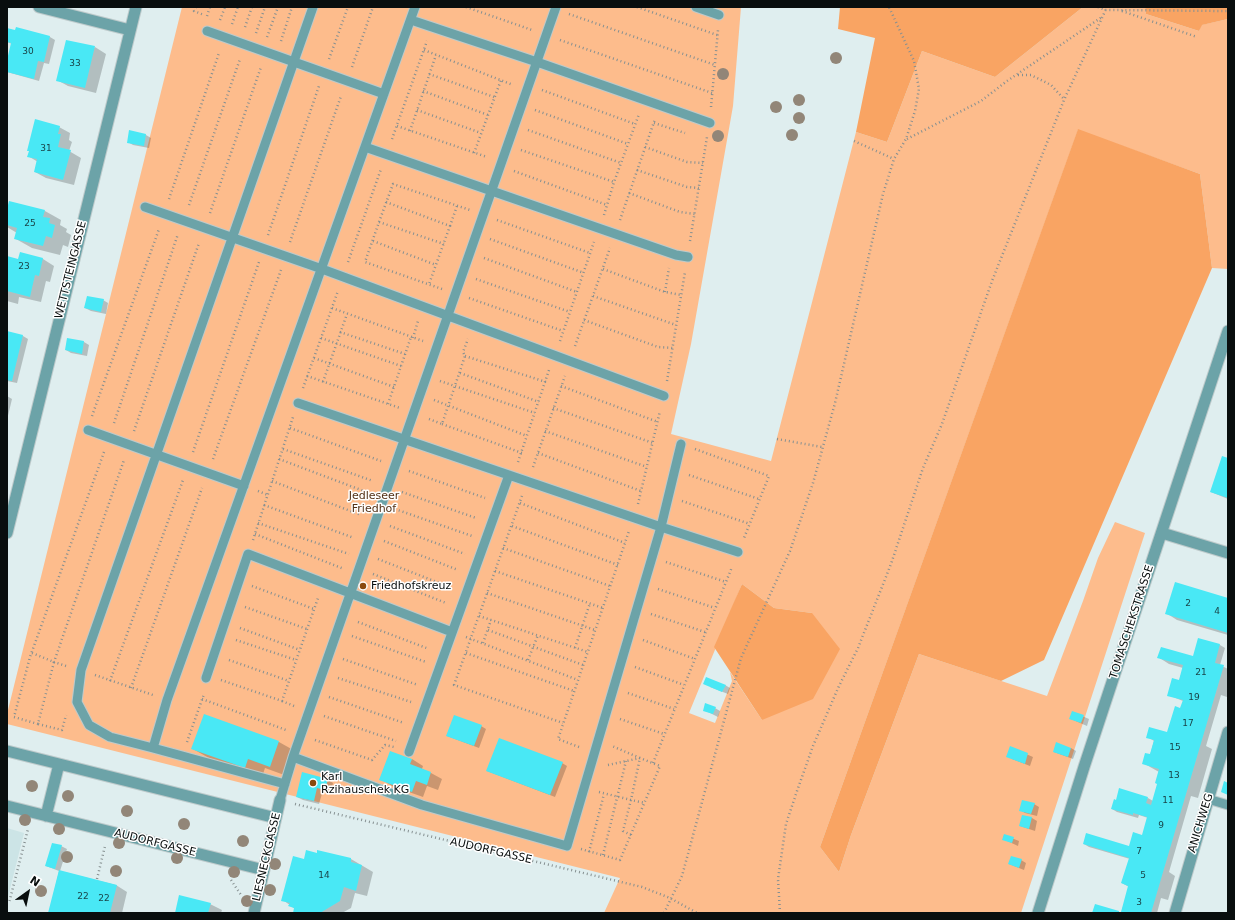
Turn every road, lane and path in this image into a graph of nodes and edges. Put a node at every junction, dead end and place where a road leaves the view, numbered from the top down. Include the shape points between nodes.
1 (39, 7) edge
2 (136, 7) edge
3 (196, 7) edge
4 (210, 7) edge
5 (225, 7) edge
6 (238, 7) edge
7 (252, 7) edge
8 (265, 7) edge
9 (278, 7) edge
10 (292, 7) edge
11 (313, 7) edge
12 (348, 7) edge
13 (373, 7) edge
14 (416, 7) edge
15 (466, 7) edge
16 (638, 7) edge
17 (696, 7) edge
18 (889, 7) edge
19 (1098, 7) edge
20 (556, 8) edge
21 (1106, 9) edge
22 (1120, 10) junction
23 (194, 11) dead end
24 (1228, 11) edge
25 (719, 15) dead end
26 (207, 16) dead end
27 (1103, 16) junction
28 (220, 20) dead end
29 (411, 20) junction
30 (232, 25) dead end
31 (244, 29) dead end
32 (130, 30) junction
33 (207, 31) dead end
34 (256, 33) dead end
35 (546, 35) junction
36 (717, 35) dead end
37 (225, 37) junction
38 (267, 37) dead end
39 (1197, 37) dead end
40 (280, 42) dead end
41 (246, 44) junction
42 (424, 50) dead end
43 (267, 52) junction
44 (436, 55) junction
45 (294, 62) junction
46 (537, 62) junction
47 (715, 65) dead end
48 (324, 72) junction
49 (429, 74) junction
50 (1017, 75) junction
51 (347, 80) junction
52 (501, 80) junction
53 (528, 88) junction
54 (423, 91) junction
55 (712, 92) dead end
56 (384, 94) junction
57 (494, 97) junction
58 (644, 100) junction
59 (1064, 100) junction
60 (522, 105) junction
61 (660, 106) junction
62 (417, 110) junction
63 (488, 115) junction
64 (654, 123) junction
65 (710, 123) dead end
66 (635, 124) junction
67 (515, 125) junction
68 (397, 126) dead end
69 (410, 131) junction
70 (481, 133) junction
71 (692, 135) dead end
72 (699, 138) dead end
73 (906, 139) junction
74 (707, 140) dead end
75 (854, 141) dead end
76 (628, 144) junction
77 (508, 145) junction
78 (365, 147) junction
79 (645, 147) junction
80 (474, 153) junction
81 (894, 159) junction
82 (621, 162) junction
83 (703, 163) dead end
84 (501, 164) junction
85 (637, 170) junction
86 (614, 182) junction
87 (699, 188) dead end
88 (491, 191) junction
89 (629, 193) junction
90 (386, 202) dead end
91 (607, 205) junction
92 (457, 206) dead end
93 (145, 207) dead end
94 (164, 214) junction
95 (695, 214) dead end
96 (183, 220) junction
97 (379, 222) dead end
98 (450, 226) junction
99 (205, 228) junction
100 (599, 229) junction
101 (477, 234) junction
102 (615, 234) junction
103 (233, 237) junction
104 (373, 241) dead end
105 (444, 244) junction
106 (264, 248) junction
107 (470, 253) junction
108 (672, 254) junction
109 (286, 256) junction
110 (688, 257) dead end
111 (436, 265) junction
112 (322, 268) junction
113 (602, 269) junction
114 (584, 273) junction
115 (462, 274) junction
116 (429, 284) dead end
117 (577, 292) junction
118 (666, 292) junction
119 (681, 295) dead end
120 (593, 296) junction
121 (332, 308) dead end
122 (570, 312) junction
123 (346, 314) junction
124 (448, 316) junction
125 (584, 320) junction
126 (676, 325) dead end
127 (473, 326) junction
128 (1228, 331) edge
129 (340, 332) junction
130 (411, 337) junction
131 (321, 338) dead end
132 (336, 344) junction
133 (437, 346) junction
134 (672, 348) dead end
135 (405, 354) junction
136 (465, 356) junction
137 (554, 356) junction
138 (314, 358) dead end
139 (570, 361) junction
140 (329, 364) junction
141 (401, 366) junction
142 (460, 373) junction
143 (307, 376) dead end
144 (427, 376) junction
145 (323, 382) junction
146 (546, 382) junction
147 (455, 386) junction
148 (561, 386) junction
149 (394, 387) junction
150 (420, 395) junction
151 (664, 396) dead end
152 (539, 402) junction
153 (298, 403) dead end
154 (388, 404) junction
155 (448, 405) junction
156 (553, 408) junction
157 (414, 413) junction
158 (535, 413) junction
159 (658, 422) dead end
160 (442, 424) junction
161 (88, 430) joint
162 (545, 431) junction
163 (527, 436) junction
164 (109, 438) junction
165 (777, 438) dead end
166 (405, 439) junction
167 (653, 443) dead end
168 (681, 444) joint
169 (129, 445) junction
170 (822, 447) junction
171 (522, 453) junction
172 (538, 453) junction
173 (157, 455) junction
174 (279, 460) dead end
175 (188, 466) junction
176 (647, 466) dead end
177 (675, 470) junction
178 (208, 473) junction
179 (511, 476) junction
180 (528, 481) junction
181 (244, 486) junction
182 (641, 491) dead end
183 (668, 497) junction
184 (759, 500) junction
185 (383, 502) junction
186 (520, 503) junction
187 (264, 505) dead end
188 (258, 523) dead end
189 (750, 524) junction
190 (512, 526) junction
191 (661, 527) junction
192 (7, 533) edge
193 (1162, 533) junction
194 (255, 534) dead end
195 (369, 539) junction
196 (485, 541) junction
197 (625, 543) dead end
198 (504, 548) junction
199 (738, 552) junction
200 (1228, 553) edge
201 (364, 556) junction
202 (652, 558) junction
203 (618, 565) dead end
204 (495, 571) junction
205 (358, 572) junction
206 (473, 576) junction
207 (239, 582) junction
208 (323, 582) junction
209 (726, 582) junction
210 (644, 584) junction
211 (610, 586) dead end
212 (350, 593) junction
213 (488, 593) junction
214 (466, 594) junction
215 (366, 599) junction
216 (231, 603) junction
217 (590, 603) junction
218 (461, 608) junction
219 (603, 608) dead end
220 (715, 608) junction
221 (314, 609) junction
222 (637, 610) junction
223 (479, 616) junction
224 (491, 620) junction
225 (225, 622) junction
226 (583, 626) junction
227 (307, 629) junction
228 (488, 630) junction
229 (595, 630) dead end
230 (452, 632) junction
231 (705, 632) junction
232 (221, 634) junction
233 (629, 635) junction
234 (538, 636) junction
235 (471, 638) junction
236 (334, 640) junction
237 (483, 643) junction
238 (533, 646) junction
239 (575, 648) junction
240 (300, 650) junction
241 (588, 652) dead end
242 (32, 653) junction
243 (466, 653) junction
244 (214, 654) junction
245 (695, 659) junction
246 (296, 660) junction
247 (327, 660) junction
248 (528, 660) junction
249 (54, 662) junction
250 (427, 662) junction
251 (621, 663) junction
252 (583, 665) dead end
253 (424, 668) dead end
254 (81, 670) junction
255 (323, 673) junction
256 (206, 676) junction
257 (420, 680) dead end
258 (578, 680) dead end
259 (110, 681) junction
260 (289, 681) junction
261 (418, 685) junction
262 (684, 685) junction
263 (131, 688) junction
264 (614, 688) junction
265 (416, 691) dead end
266 (431, 691) junction
267 (574, 691) dead end
268 (316, 692) junction
269 (414, 697) dead end
270 (167, 700) junction
271 (282, 701) junction
272 (411, 702) junction
273 (67, 709) dead end
274 (409, 709) dead end
275 (674, 709) junction
276 (309, 711) junction
277 (606, 714) junction
278 (563, 723) dead end
279 (38, 724) junction
280 (402, 729) dead end
281 (1228, 732) edge
282 (664, 734) junction
283 (400, 735) dead end
284 (598, 741) junction
285 (153, 748) junction
286 (7, 751) edge
287 (409, 752) dead end
288 (183, 756) junction
289 (293, 757) junction
290 (640, 758) junction
291 (626, 761) junction
292 (653, 762) junction
293 (59, 764) junction
294 (590, 770) junction
295 (284, 784) junction
296 (584, 789) junction
297 (604, 794) junction
298 (618, 797) junction
299 (1208, 799) junction
300 (280, 800) junction
301 (631, 800) junction
302 (644, 803) junction
303 (1228, 805) edge
304 (7, 806) edge
305 (46, 816) junction
306 (276, 818) junction
307 (21, 827) dead end
308 (28, 829) junction
309 (35, 830) dead end
310 (108, 831) junction
311 (631, 835) junction
312 (567, 846) junction
313 (104, 848) junction
314 (112, 850) dead end
315 (589, 852) junction
316 (603, 856) junction
317 (264, 870) junction
318 (224, 878) dead end
319 (97, 879) dead end
320 (670, 898) junction
321 (239, 900) dead end
322 (7, 903) edge
323 (254, 913) edge
324 (664, 913) edge
325 (697, 913) edge
326 (780, 913) edge
327 (1038, 913) edge
328 (1174, 913) edge

1 - 32 street
2 - 32 street, WETTSTEINGASSE
3 - 23 path
4 - 26 path
5 - 28 path
6 - 30 path
7 - 31 path
8 - 34 path
9 - 38 path
10 - 40 path
11 - 45 lane
12 - 48 path
13 - 51 path
14 - 29 lane
15 - 35 path
16 - 36 path
17 - 25 lane
18 - 73 path via 914,60 920,88
19 - 21 path
20 - 35 lane
20 - 47 path
21 - 22 path
21 - 27 path
22 - 24 path
22 - 39 path
27 - 50 path
27 - 59 path
29 - 46 lane
29 - 56 lane
32 - 192 street, WETTSTEINGASSE
33 - 37 lane
35 - 46 lane
35 - 55 path
37 - 41 lane
37 - 94 path
41 - 43 lane
41 - 96 path
42 - 44 path
43 - 45 lane
43 - 99 path
44 - 49 path
44 - 52 path
45 - 48 lane
45 - 103 lane
46 - 53 lane
46 - 58 lane
48 - 51 lane
48 - 106 path
49 - 54 path
49 - 57 path
50 - 59 path via 1031,75 1052,85
50 - 73 path via 981,101
51 - 56 lane
51 - 109 path
52 - 53 path
52 - 57 path
53 - 60 lane
53 - 66 path
54 - 62 path
54 - 63 path
56 - 78 lane
57 - 63 path
58 - 61 lane
58 - 66 path
59 - 326 path via 992,280 942,424 923,468 892,564 858,648 813,746 797,791 786,824 778,879
60 - 67 lane
60 - 76 path
61 - 64 path
61 - 65 lane
62 - 69 path
62 - 70 path
63 - 70 path
64 - 71 path
64 - 79 path
66 - 76 path
67 - 77 lane
67 - 82 path
68 - 69 path
69 - 80 path
70 - 80 path
72 - 74 path
73 - 81 path
75 - 81 path
76 - 82 path
77 - 84 lane
77 - 86 path
78 - 88 lane
78 - 112 lane
79 - 83 path via 687,162
79 - 85 path
80 - 84 path
81 - 170 path via 883,194 835,403
82 - 86 path
84 - 88 lane
84 - 91 path
85 - 87 path via 687,187
85 - 89 path
86 - 91 path
88 - 100 lane
88 - 101 lane
89 - 95 path via 680,212
89 - 102 path
90 - 98 path
91 - 100 path
92 - 98 path
93 - 94 lane
94 - 96 lane
94 - 161 path
96 - 99 lane
96 - 164 path
97 - 105 path
98 - 105 path
99 - 103 lane
99 - 169 path
100 - 102 lane
100 - 114 path
101 - 107 lane
101 - 114 path
102 - 108 lane
102 - 113 path
103 - 106 lane
103 - 173 lane
104 - 111 path
105 - 111 path
106 - 109 lane
106 - 175 path
107 - 115 lane
107 - 117 path
108 - 110 lane
108 - 118 path
109 - 112 lane
109 - 178 path
111 - 116 path
112 - 124 lane
112 - 181 lane
113 - 118 path
113 - 120 path
114 - 117 path
115 - 122 path
115 - 124 lane
117 - 122 path
118 - 119 path
120 - 125 path
120 - 126 path
121 - 123 path
122 - 137 path
123 - 129 path
123 - 130 path
124 - 127 lane
124 - 133 lane
125 - 134 path via 658,347
125 - 139 path
127 - 136 path via 463,352
127 - 137 lane
128 - 193 street, TOMASCHEKSTRASSE
129 - 132 path
129 - 135 path
130 - 133 path
130 - 135 path
131 - 132 path
132 - 140 path
132 - 141 path
133 - 144 lane
135 - 141 path
136 - 142 path
136 - 146 path
137 - 139 lane
137 - 146 path
138 - 140 path
139 - 148 path
139 - 151 lane
140 - 145 path
140 - 149 path
141 - 149 path
142 - 147 path
142 - 152 path
143 - 145 path
144 - 147 path
144 - 150 lane
145 - 154 path
146 - 152 path
147 - 155 path
147 - 158 path
148 - 156 path
148 - 159 path
149 - 154 path
150 - 155 path
150 - 157 lane
152 - 158 path
153 - 166 lane
154 - 157 path
155 - 160 path
155 - 163 path
156 - 162 path
156 - 167 path
157 - 160 path
157 - 166 lane
158 - 163 path
160 - 171 path
161 - 164 lane
162 - 172 path
162 - 176 path
163 - 171 path
164 - 169 lane
164 - 242 path
165 - 170 path
166 - 179 lane
166 - 185 lane
168 - 177 lane
168 - 184 path via 769,476
169 - 173 lane
169 - 249 path
170 - 320 path via 790,551 740,658 682,876
171 - 179 path
172 - 180 path
172 - 182 path
173 - 175 lane
173 - 254 lane
174 - 185 path
175 - 178 lane
175 - 259 path
177 - 183 lane
177 - 184 path
178 - 181 lane
178 - 263 path
179 - 180 lane
179 - 196 lane
180 - 186 path
180 - 191 lane
181 - 270 lane
183 - 189 path
183 - 191 lane
184 - 189 path
185 - 195 lane
185 - 196 path
186 - 190 path
186 - 197 path
187 - 195 path
188 - 201 path
189 - 199 path
190 - 198 path
190 - 203 path
191 - 199 lane
191 - 202 lane
193 - 200 street
193 - 327 street, TOMASCHEKSTRASSE
194 - 205 path
195 - 201 lane
195 - 206 path
196 - 206 lane
198 - 204 path
198 - 211 path
199 - 209 path
201 - 205 lane
201 - 214 path
202 - 209 path
202 - 210 lane
204 - 213 path
204 - 217 path
205 - 212 lane
205 - 218 path
206 - 214 lane
207 - 208 lane via 248,554
207 - 216 lane
207 - 221 path
208 - 212 lane
208 - 221 path
209 - 220 path
210 - 220 path
210 - 222 lane
212 - 215 lane
212 - 236 lane
213 - 223 path
213 - 226 path
214 - 218 lane
215 - 230 lane
215 - 250 path via 358,622 432,649
216 - 225 lane
216 - 227 path
217 - 219 path
217 - 226 path
218 - 230 lane
220 - 231 path
221 - 227 path
222 - 231 path
222 - 233 lane
223 - 224 path
223 - 235 path
224 - 228 path
224 - 234 path
225 - 232 lane
225 - 240 path
226 - 229 path
226 - 239 path
227 - 240 path
228 - 237 path
228 - 238 path
230 - 235 path
230 - 266 lane
231 - 245 path
232 - 244 lane
232 - 246 path
233 - 245 path
233 - 251 lane
234 - 238 path
234 - 239 path
235 - 237 path
235 - 243 path
236 - 247 lane
236 - 250 path via 347,642 352,636
237 - 248 path
238 - 248 path
238 - 252 path
239 - 241 path
240 - 246 path
242 - 249 path
242 - 279 path via 14,717
243 - 267 path
243 - 278 path via 454,685
244 - 256 lane
244 - 260 path
245 - 262 path
246 - 260 path
247 - 255 lane
247 - 261 path via 346,659
248 - 258 path
249 - 254 path
249 - 279 path
250 - 253 path
251 - 262 path
251 - 264 lane
254 - 259 path
254 - 285 lane via 77,702 89,725 110,737
255 - 268 lane
255 - 272 path
256 - 271 path
256 - 288 path via 208,683
257 - 261 path
259 - 263 path
260 - 271 path
261 - 265 path
261 - 266 path
262 - 275 path
263 - 270 path
264 - 275 path
264 - 277 lane
266 - 287 lane
268 - 276 lane
268 - 280 path via 404,722
269 - 272 path
270 - 285 lane
271 - 276 path
272 - 274 path
273 - 279 path via 62,730
275 - 282 path
276 - 283 path via 398,742
276 - 289 lane
277 - 282 path
277 - 284 lane
281 - 299 street, ANICHWEG
282 - 292 path
284 - 290 path
284 - 294 lane
285 - 288 lane
286 - 293 street
288 - 295 lane
289 - 295 lane
289 - 312 lane via 422,805
290 - 291 path
290 - 292 path
290 - 301 path
291 - 294 path
291 - 298 path
292 - 302 path via 660,766
293 - 305 street
293 - 306 street
294 - 296 lane
295 - 300 lane
296 - 297 path
296 - 312 lane
297 - 298 path
297 - 315 path
298 - 301 path
298 - 316 path
299 - 303 lane
299 - 328 street, ANICHWEG
300 - 306 street, LIESNECKGASSE
300 - 320 path, AUDORFGASSE via 642,887
301 - 302 path
301 - 311 path via 623,831
302 - 311 path
304 - 305 street, AUDORFGASSE
305 - 310 street, AUDORFGASSE
306 - 317 street, LIESNECKGASSE
307 - 308 path
308 - 309 path
308 - 322 path
310 - 313 path
310 - 317 street, AUDORFGASSE
311 - 316 path via 620,860
312 - 315 path
313 - 314 path
313 - 319 path
315 - 316 path
317 - 323 street, LIESNECKGASSE
318 - 321 path via 231,880 241,894
320 - 324 path
320 - 325 path, AUDORFGASSE

